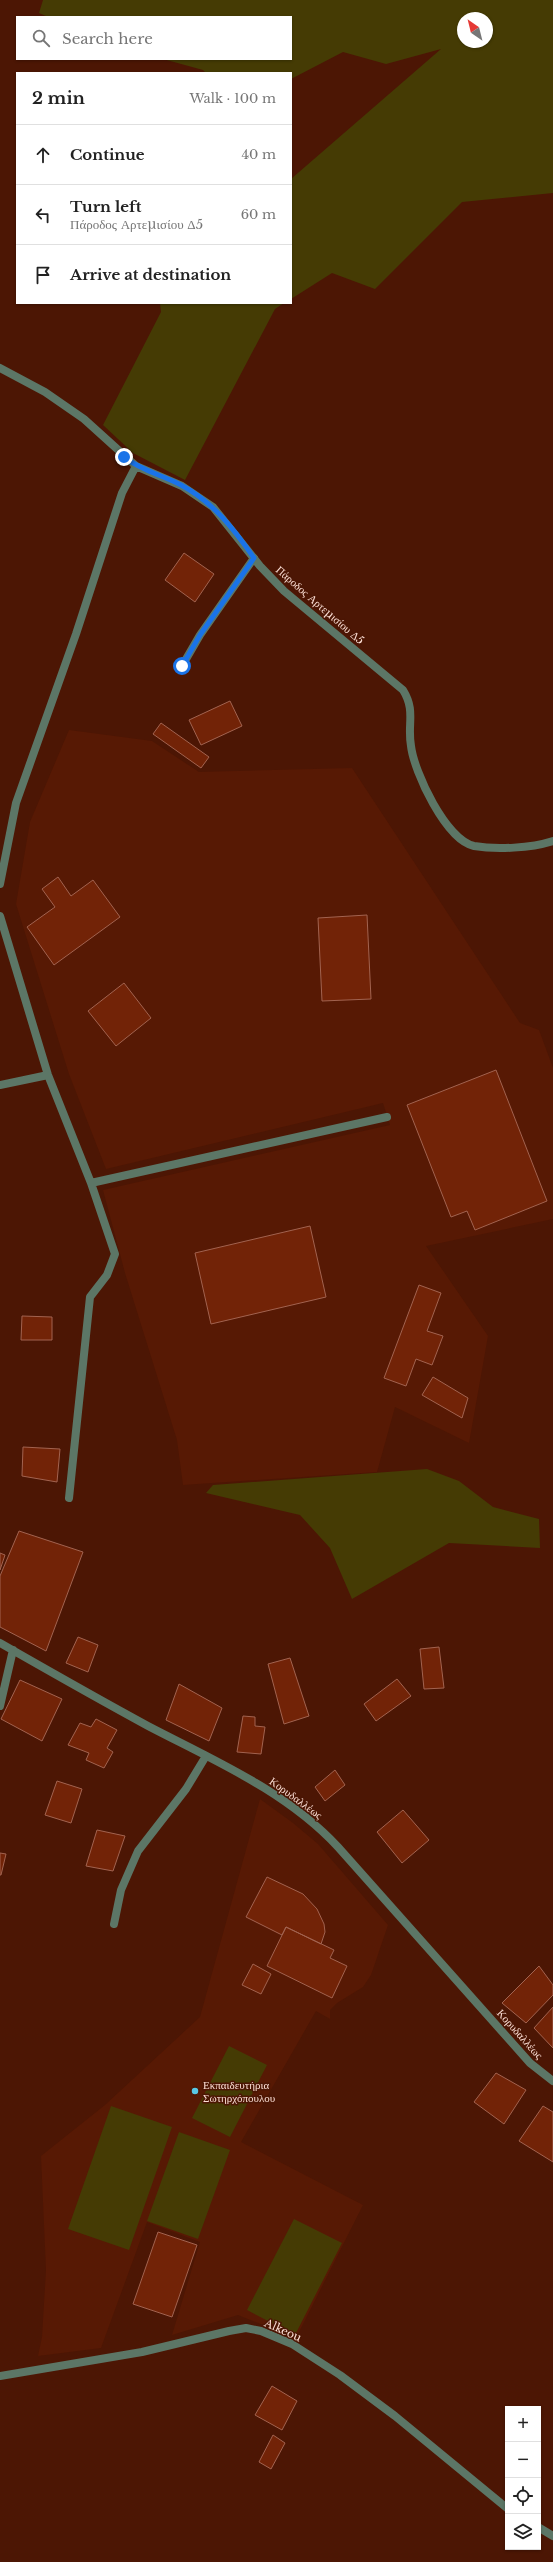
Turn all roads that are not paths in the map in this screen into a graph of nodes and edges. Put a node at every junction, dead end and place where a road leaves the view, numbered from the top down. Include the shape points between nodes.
1 (0, 368) edge
2 (136, 466) junction
3 (254, 558) junction
4 (182, 666) dead end
5 (553, 841) edge
6 (0, 884) edge
7 (0, 916) edge
8 (48, 1075) junction
9 (0, 1085) edge
10 (387, 1117) dead end
11 (91, 1183) junction
12 (69, 1498) dead end
13 (0, 1643) edge
14 (13, 1650) junction
15 (0, 1706) edge
16 (206, 1756) junction
17 (114, 1924) dead end
18 (553, 2081) edge
19 (0, 2376) edge
20 (505, 2507) edge
21 (541, 2529) edge
22 (553, 2536) edge

1 - 2 street, Πάροδος Αρτεμισίου Δ5 via 44,392 79,416
2 - 3 street, Πάροδος Αρτεμισίου Δ5 via 182,486 213,507
2 - 6 street via 122,493 76,634 16,803
3 - 4 street via 200,635
3 - 5 street, Πάροδος Αρτεμισίου Δ5 via 284,590 403,690 410,702 410,745 417,772 434,804 454,833 474,846 533,847
7 - 8 street
8 - 9 street
8 - 11 street
10 - 11 street
11 - 12 street via 115,1254 106,1276 90,1297
13 - 14 street, Κορυδαλλέως
14 - 15 street
14 - 16 street, Κορυδαλλέως
16 - 17 street via 182,1794 138,1851 119,1897
16 - 18 street, Κορυδαλλέως via 267,1790 316,1825 522,2054
19 - 20 street, Alkeou via 142,2352 246,2328 261,2331 292,2344 340,2375 395,2416
21 - 22 street

